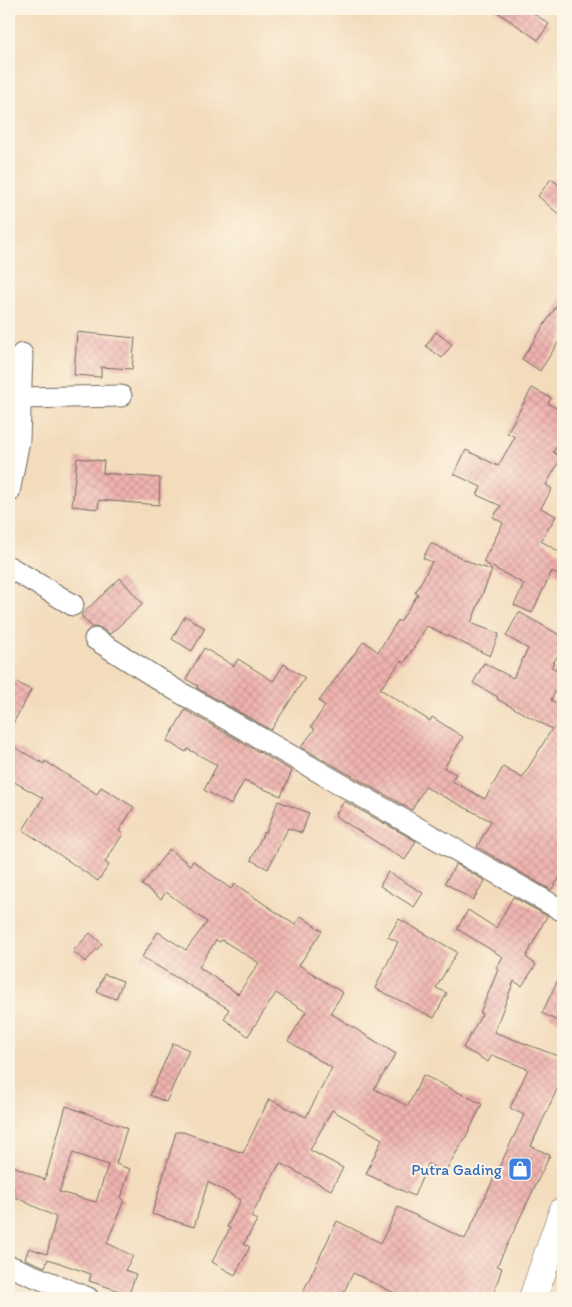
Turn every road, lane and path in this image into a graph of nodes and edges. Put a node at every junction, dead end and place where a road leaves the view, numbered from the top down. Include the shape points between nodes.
1 (22, 354) dead end
2 (121, 396) dead end
3 (21, 398) junction
4 (9, 492) edge
5 (9, 568) edge
6 (73, 605) dead end
7 (95, 639) dead end
8 (563, 911) edge
9 (563, 1211) edge
10 (9, 1266) edge
11 (88, 1298) edge
12 (533, 1298) edge

1 - 3 street
2 - 3 street
3 - 4 street via 19,440
5 - 6 street
7 - 8 street via 182,694
9 - 12 highway
10 - 11 street

